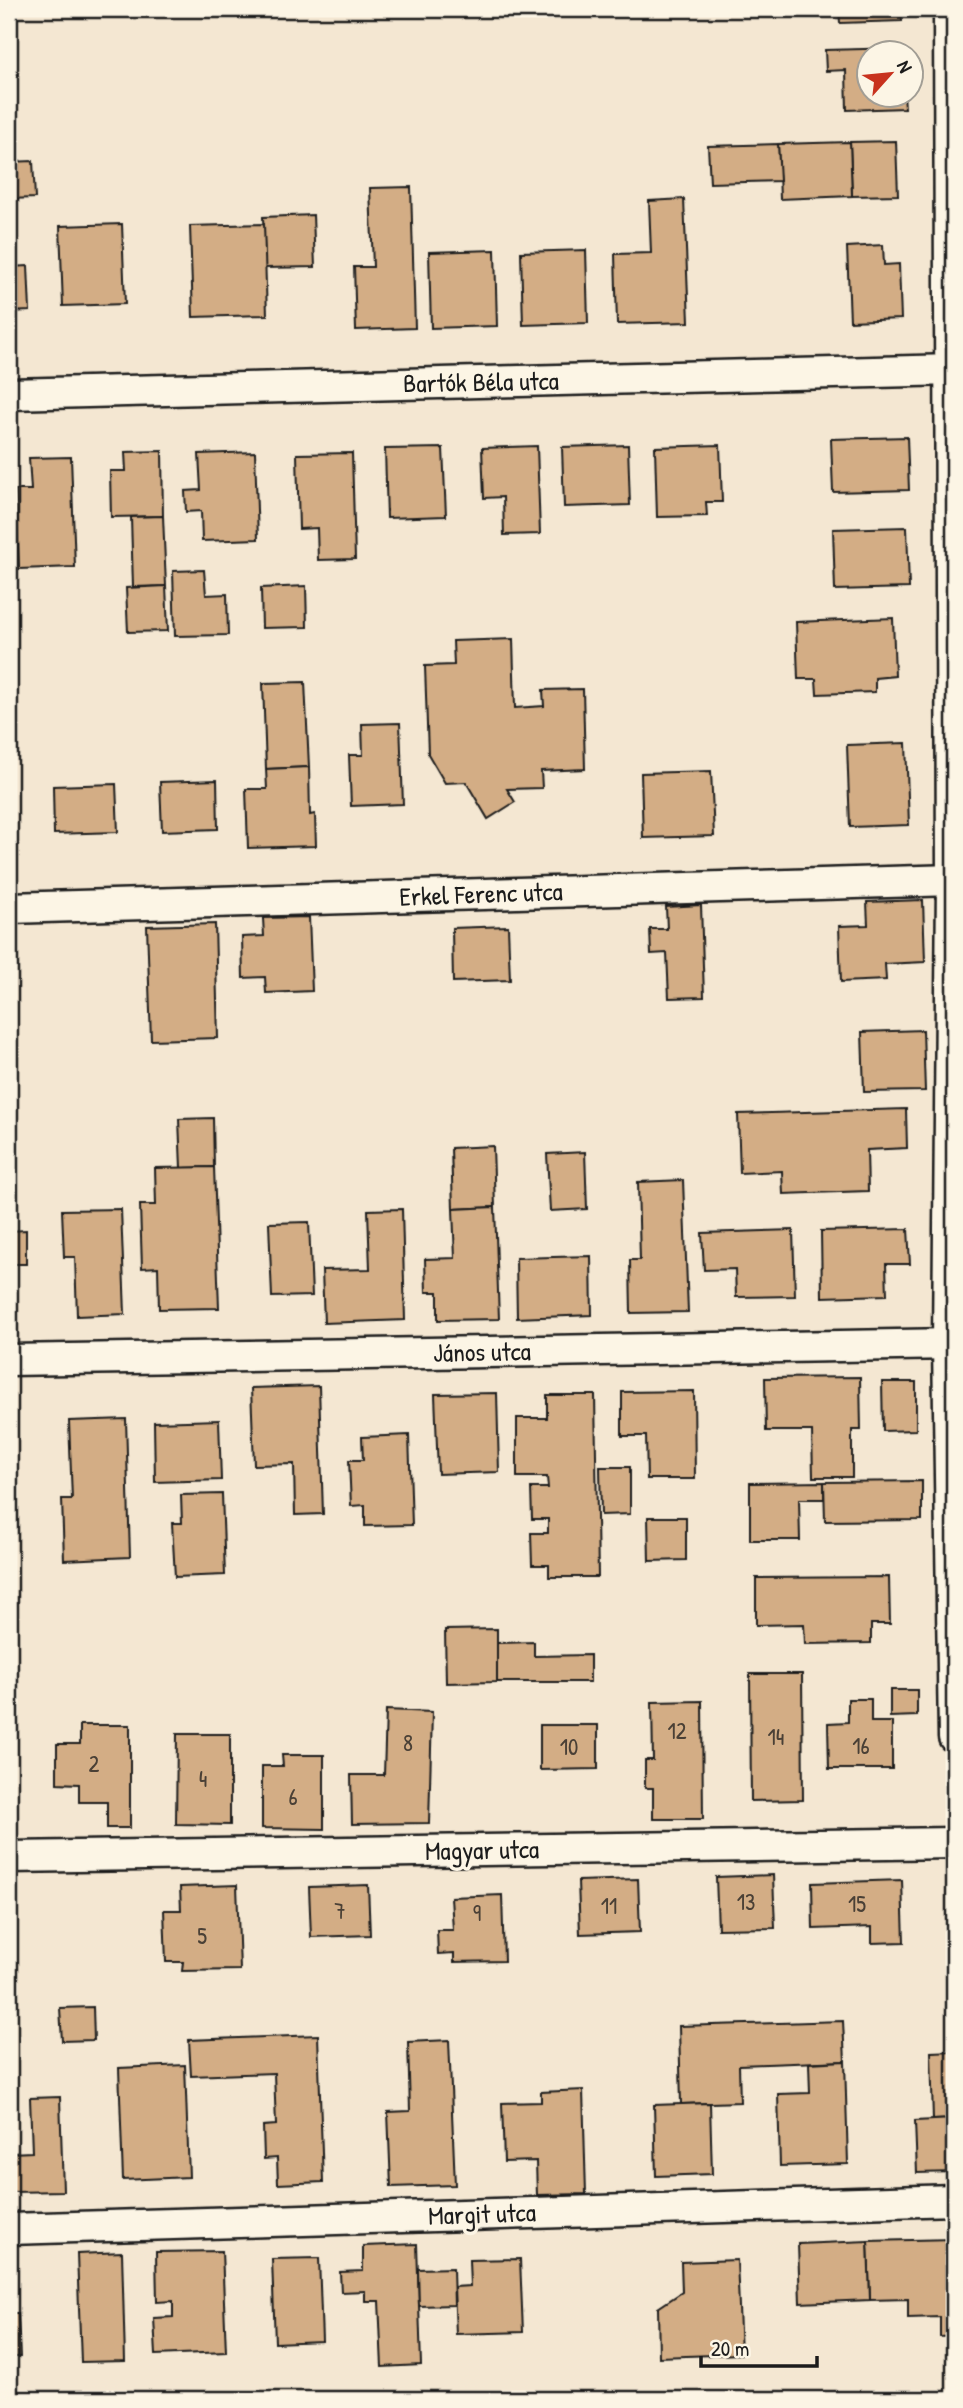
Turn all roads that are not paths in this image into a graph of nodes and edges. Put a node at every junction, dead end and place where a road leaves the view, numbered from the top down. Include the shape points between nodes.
1 (949, 9) edge
2 (952, 370) edge
3 (9, 394) edge
4 (953, 880) edge
5 (9, 908) edge
6 (951, 1344) edge
7 (9, 1360) edge
8 (954, 1737) edge
9 (954, 1843) edge
10 (9, 1857) edge
11 (954, 2200) edge
12 (9, 2229) edge

1 - 2 street
2 - 3 street, Bartók Béla utca
2 - 4 street
4 - 5 street, Erkel Ferenc utca
4 - 6 street
6 - 7 street, János utca
6 - 8 street
9 - 10 street, Magyar utca
11 - 12 street, Margit utca

